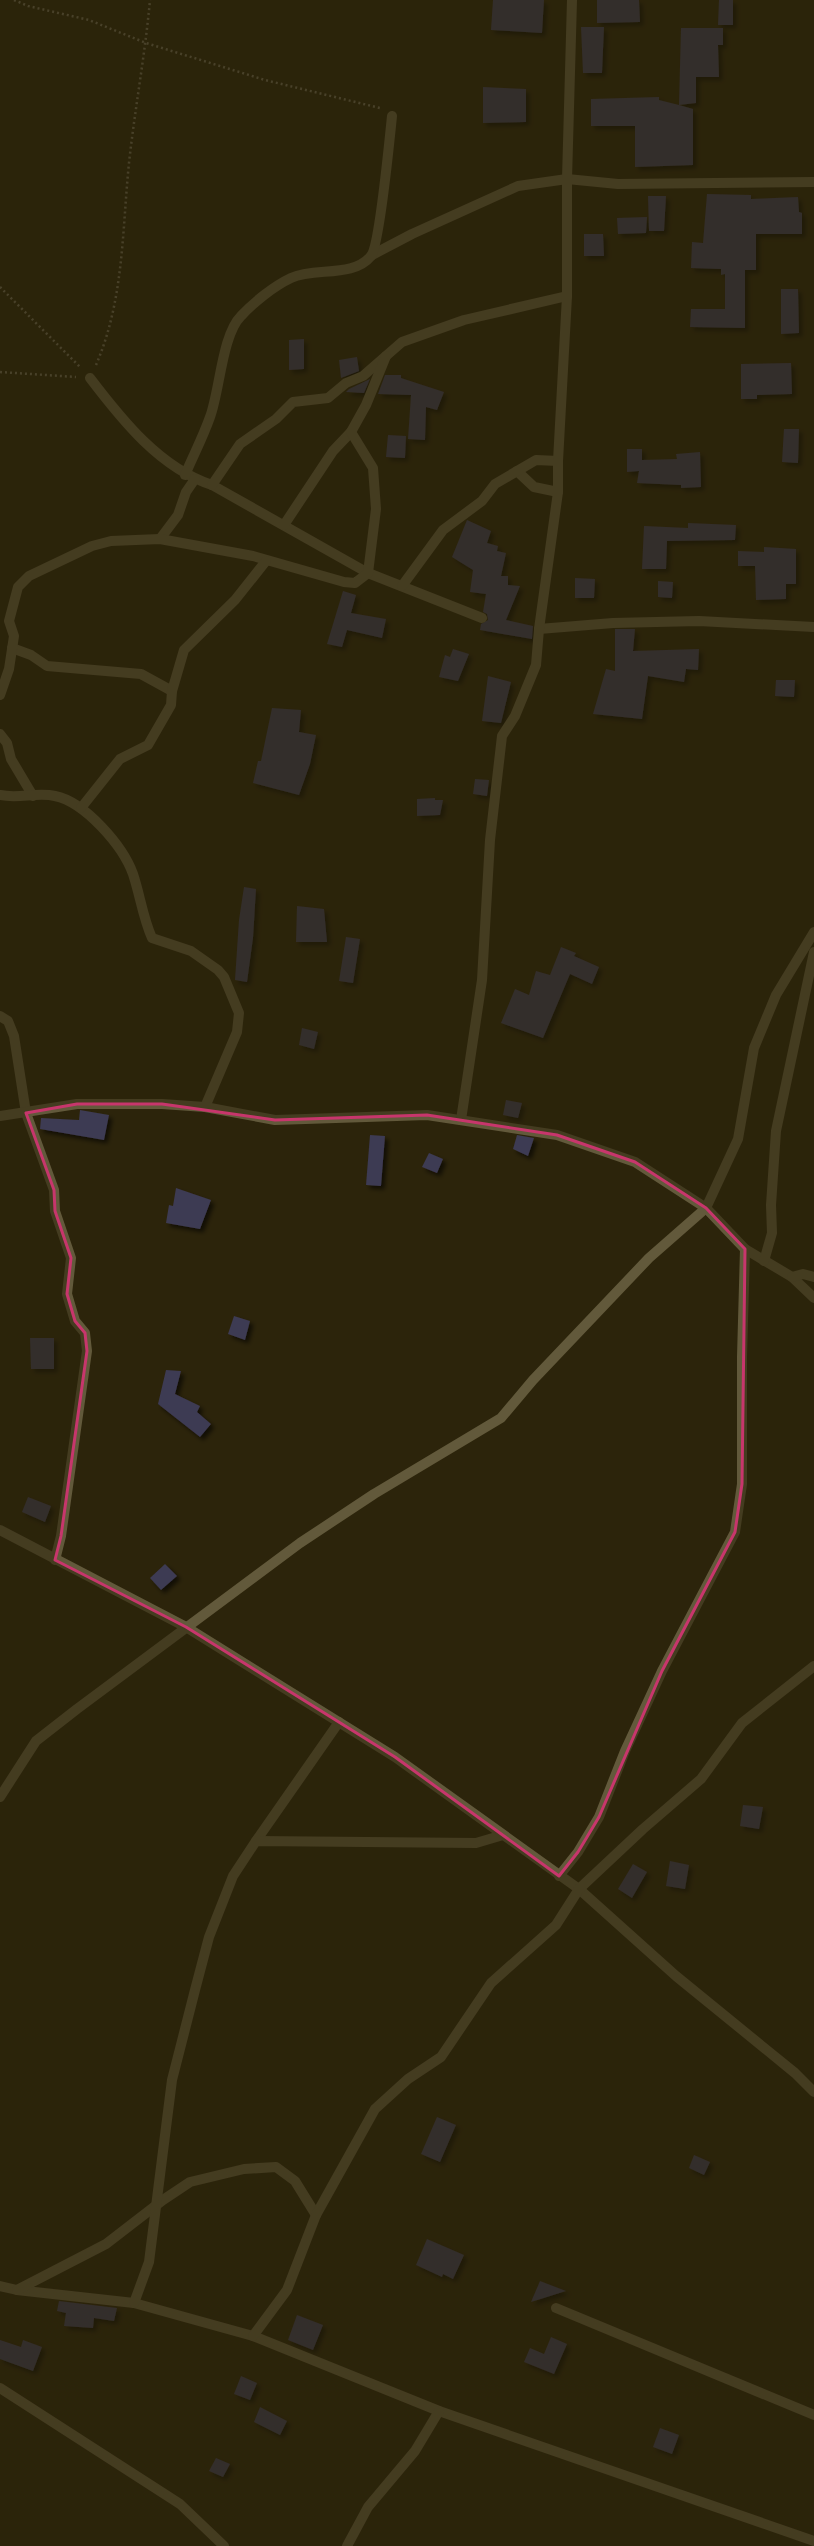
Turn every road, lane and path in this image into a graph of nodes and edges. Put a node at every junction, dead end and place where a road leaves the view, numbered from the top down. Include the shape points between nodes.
1 (14, 0) edge
2 (150, 0) edge
3 (572, 0) edge
4 (146, 43) junction
5 (392, 116) joint
6 (567, 179) junction
7 (814, 182) edge
8 (372, 255) junction
9 (0, 287) edge
10 (567, 296) junction
11 (386, 356) junction
12 (0, 372) edge
13 (90, 378) junction
14 (351, 432) junction
15 (558, 461) junction
16 (517, 471) junction
17 (190, 477) junction
18 (212, 485) junction
19 (558, 492) junction
20 (284, 525) junction
21 (160, 539) junction
22 (266, 561) junction
23 (368, 573) junction
24 (402, 586) junction
25 (482, 618) dead end
26 (814, 627) edge
27 (539, 628) junction
28 (12, 648) junction
29 (172, 691) junction
30 (0, 695) edge
31 (0, 734) edge
32 (0, 795) edge
33 (33, 796) junction
34 (81, 808) junction
35 (814, 932) edge
36 (814, 952) edge
37 (0, 1016) edge
38 (205, 1107) junction
39 (26, 1113) junction
40 (0, 1116) edge
41 (461, 1120) junction
42 (706, 1208) junction
43 (745, 1249) junction
44 (764, 1261) junction
45 (792, 1277) junction
46 (814, 1277) edge
47 (814, 1298) edge
48 (0, 1530) edge
49 (55, 1560) junction
50 (186, 1627) junction
51 (814, 1666) edge
52 (339, 1722) junction
53 (0, 1797) edge
54 (503, 1835) junction
55 (256, 1841) junction
56 (559, 1876) junction
57 (579, 1889) junction
58 (814, 2092) edge
59 (157, 2205) junction
60 (316, 2215) junction
61 (0, 2286) edge
62 (17, 2290) junction
63 (134, 2303) junction
64 (556, 2308) dead end
65 (253, 2336) junction
66 (0, 2388) edge
67 (439, 2411) junction
68 (814, 2415) edge
69 (814, 2541) edge
70 (224, 2546) edge
71 (347, 2546) edge

1 - 4 path via 28,6 89,20
2 - 4 path
3 - 6 street
4 - 5 path via 265,80 382,109
4 - 13 path via 129,163 119,283 108,337
5 - 8 street via 387,169
6 - 7 street via 618,184
6 - 8 street via 518,186
6 - 10 street
8 - 17 street via 360,266 292,278 272,290 240,317 227,344 211,416
9 - 13 path
10 - 11 street via 464,320 402,342
10 - 15 street
11 - 14 street via 366,405
11 - 18 street via 363,376 346,383 328,398 293,402 276,419 240,444
12 - 13 path
13 - 17 street via 124,422
14 - 20 street via 333,451
14 - 23 street via 373,468 376,509
15 - 16 street via 536,460
15 - 19 street
16 - 19 street via 534,487
16 - 24 street via 495,484 482,501 443,530
17 - 18 street
17 - 21 street via 178,515
18 - 20 street
19 - 27 street
20 - 23 street
21 - 22 street via 223,550
21 - 28 street via 111,541 92,546 29,576 18,588 10,620 14,636
22 - 23 street via 344,582 356,583
22 - 29 street via 236,600 184,650
23 - 24 street
24 - 25 street
26 - 27 street via 699,621
27 - 41 street via 536,665 530,684 502,736 490,840 482,980
28 - 29 street via 31,655 47,666 141,674
28 - 30 street via 9,669
29 - 34 street via 172,705 148,744 120,759
31 - 33 street
32 - 33 street
33 - 34 street via 55,795
34 - 38 street via 116,845 132,872 152,938 192,951 218,970 229,988 239,1013 237,1032
35 - 42 street via 776,995 754,1048 738,1139
36 - 44 street via 776,1130 771,1205 772,1233
37 - 39 street via 8,1021 14,1036
38 - 39 street via 77,1104
38 - 41 street via 275,1120 427,1115
39 - 40 street
39 - 49 street via 54,1190 55,1211 71,1258 67,1294 75,1321 85,1333 87,1351 61,1536
41 - 42 street via 557,1135 635,1162
42 - 43 street
42 - 50 street via 649,1258 533,1380 501,1418 374,1494 312,1535
43 - 44 street
43 - 56 street via 742,1484 735,1532 662,1671 625,1751 599,1817 578,1852
44 - 45 street
45 - 46 street via 804,1274
45 - 47 street
48 - 49 street
49 - 50 street
50 - 52 street
50 - 53 street via 36,1741
51 - 57 street via 742,1723 701,1780 643,1829
52 - 54 street via 396,1757
52 - 55 street
54 - 55 street via 476,1843
54 - 56 street
55 - 59 street via 233,1876 209,1937 172,2080
56 - 57 street
57 - 58 street via 676,1976 795,2073
57 - 60 street via 556,1925 491,1983 441,2057 408,2079 375,2109
59 - 60 street via 190,2182 244,2169 276,2167 295,2181
59 - 62 street via 106,2244
59 - 63 street via 149,2262
60 - 65 street via 287,2290
61 - 62 street
62 - 63 street
63 - 65 street
64 - 68 street
65 - 67 street
66 - 70 street via 180,2504
67 - 69 street
67 - 71 street via 415,2451 368,2507

